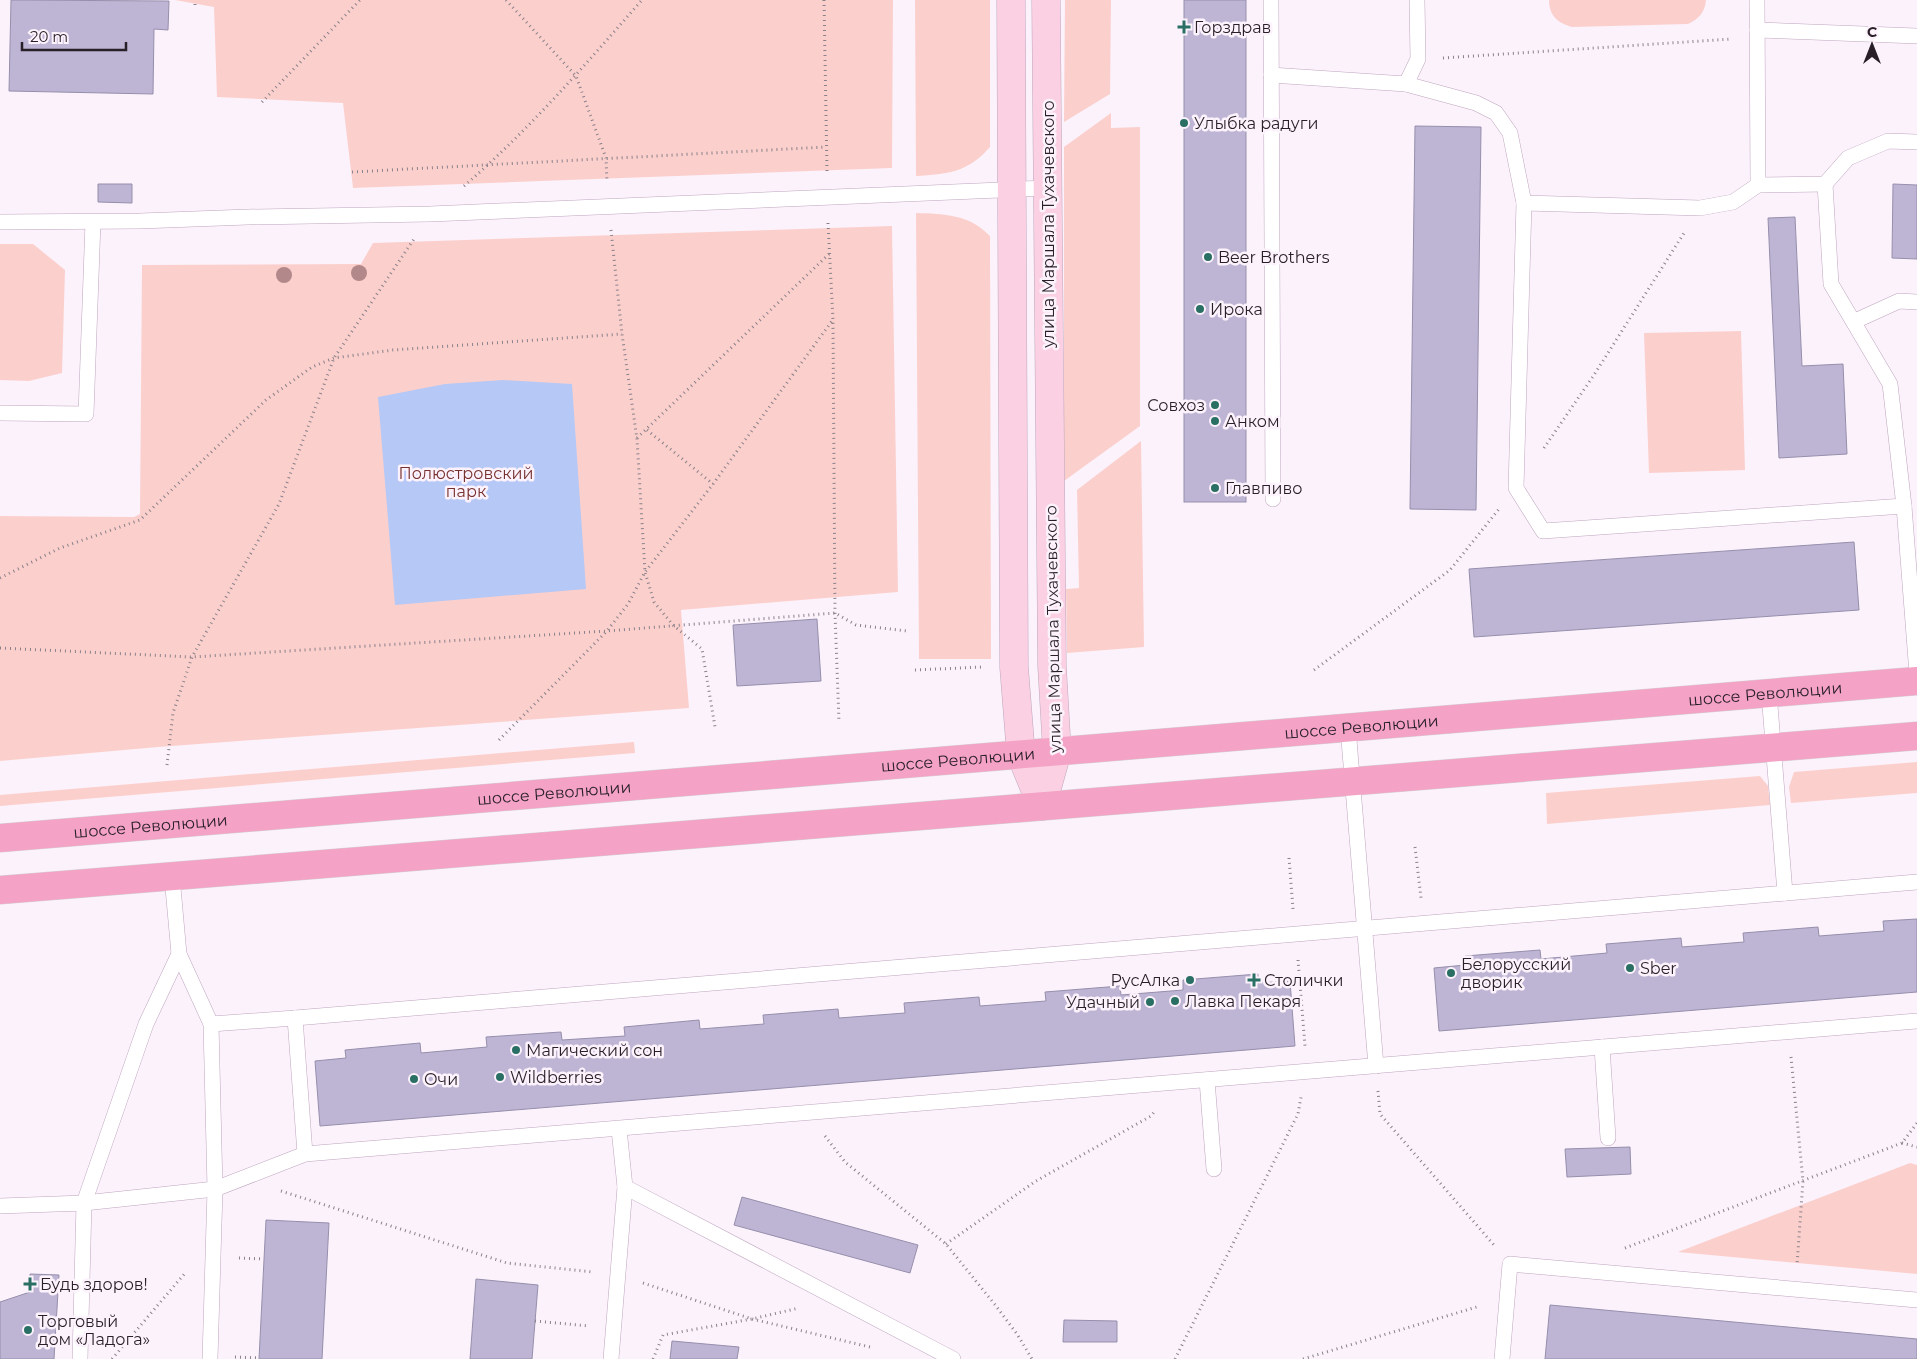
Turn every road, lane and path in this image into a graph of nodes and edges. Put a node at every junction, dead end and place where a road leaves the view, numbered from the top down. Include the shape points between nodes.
1 (195, 0) edge
2 (360, 0) edge
3 (506, 0) edge
4 (642, 0) edge
5 (824, 0) edge
6 (1011, 0) edge
7 (1046, 0) edge
8 (1271, 0) edge
9 (1417, 0) edge
10 (1757, 0) edge
11 (195, 5) dead end
12 (1756, 33) junction
13 (1917, 36) edge
14 (1418, 59) junction
15 (1271, 75) junction
16 (576, 76) junction
17 (1406, 84) junction
18 (262, 102) dead end
19 (1917, 142) edge
20 (826, 148) junction
21 (606, 158) junction
22 (488, 165) junction
23 (352, 172) dead end
24 (1825, 184) junction
25 (1758, 185) junction
26 (1047, 188) junction
27 (1012, 190) junction
28 (828, 198) junction
29 (1524, 203) junction
30 (609, 206) junction
31 (430, 214) junction
32 (0, 222) edge
33 (93, 222) junction
34 (829, 254) junction
35 (1917, 302) edge
36 (833, 320) junction
37 (1855, 321) junction
38 (622, 334) junction
39 (334, 358) junction
40 (0, 413) edge
41 (647, 430) junction
42 (637, 438) junction
43 (713, 484) junction
44 (1273, 499) dead end
45 (1904, 506) junction
46 (645, 572) junction
47 (0, 578) edge
48 (835, 613) junction
49 (673, 625) junction
50 (607, 631) junction
51 (907, 632) dead end
52 (0, 648) edge
53 (192, 657) junction
54 (986, 667) dead end
55 (915, 670) dead end
56 (1917, 674) edge
57 (1917, 681) edge
58 (1769, 693) junction
59 (839, 722) dead end
60 (715, 727) dead end
61 (1348, 728) junction
62 (1917, 736) edge
63 (499, 740) dead end
64 (1774, 748) junction
65 (1057, 752) junction
66 (1021, 755) junction
67 (167, 766) dead end
68 (1353, 781) junction
69 (1042, 806) junction
70 (0, 838) edge
71 (1415, 848) dead end
72 (1289, 858) dead end
73 (172, 877) junction
74 (1917, 882) edge
75 (0, 890) edge
76 (1785, 892) junction
77 (1424, 923) junction
78 (1365, 928) junction
79 (1296, 934) junction
80 (179, 954) junction
81 (294, 1018) junction
82 (1917, 1021) edge
83 (211, 1024) junction
84 (1788, 1032) junction
85 (1602, 1047) junction
86 (1376, 1066) junction
87 (1307, 1071) junction
88 (1207, 1080) junction
89 (1179, 1082) junction
90 (812, 1111) junction
91 (1917, 1123) edge
92 (619, 1129) junction
93 (1608, 1138) dead end
94 (1902, 1143) junction
95 (1917, 1147) edge
96 (305, 1154) junction
97 (1214, 1169) dead end
98 (242, 1178) junction
99 (1803, 1181) junction
100 (625, 1187) junction
101 (215, 1189) junction
102 (84, 1203) junction
103 (0, 1206) edge
104 (946, 1244) junction
105 (1623, 1249) dead end
106 (213, 1257) junction
107 (1510, 1264) junction
108 (618, 1275) junction
109 (1795, 1289) junction
110 (1507, 1298) junction
111 (839, 1299) junction
112 (1917, 1300) edge
113 (752, 1319) junction
114 (535, 1321) dead end
115 (613, 1329) junction
116 (878, 1348) dead end
117 (80, 1359) edge
118 (112, 1359) edge
119 (210, 1359) edge
120 (611, 1359) edge
121 (654, 1359) edge
122 (954, 1359) edge
123 (1032, 1359) edge
124 (1175, 1359) edge
125 (1303, 1359) edge
126 (1502, 1359) edge

1 - 11 path
2 - 18 path
3 - 16 path
4 - 16 path
5 - 20 path
6 - 27 street, улица Маршала Тухачевского
7 - 26 street, улица Маршала Тухачевского
8 - 15 lane
9 - 14 lane
10 - 12 lane
12 - 13 lane
12 - 14 path
12 - 25 lane
14 - 17 lane
15 - 17 lane
15 - 44 lane
16 - 21 path
16 - 22 path
17 - 29 lane via 1476,103 1496,113 1510,133
19 - 24 lane via 1888,141 1848,158
20 - 21 path
20 - 28 path
21 - 22 path
21 - 30 path
22 - 23 path
22 - 31 path
24 - 25 lane
24 - 37 lane via 1831,284
25 - 29 lane via 1732,202 1700,208
26 - 27 lane
26 - 65 street, улица Маршала Тухачевского via 1052,666
27 - 28 lane
27 - 66 street, улица Маршала Тухачевского via 1014,667
28 - 30 lane
28 - 34 path
29 - 45 lane via 1516,488 1542,531
30 - 31 lane
30 - 38 path
31 - 33 lane
31 - 39 path
32 - 33 lane
33 - 40 lane via 86,414
34 - 36 path
34 - 41 path
35 - 37 lane via 1899,301
36 - 43 path
36 - 48 path
37 - 45 lane via 1890,384
38 - 39 path via 393,350
38 - 42 path
39 - 47 path via 312,367 266,400 140,520 60,548
39 - 53 path via 279,504
41 - 42 path
41 - 43 path
42 - 46 path
43 - 46 path
45 - 56 lane
46 - 49 path via 654,602
46 - 50 path via 628,604
48 - 49 path
48 - 51 path via 856,625
48 - 59 path
49 - 50 path
49 - 60 path via 702,649
50 - 53 path
50 - 63 path
52 - 53 path
53 - 67 path via 173,714
54 - 55 path
57 - 58 main road, шоссе Революции
58 - 61 main road, шоссе Революции
58 - 64 lane
61 - 65 main road, шоссе Революции
61 - 68 lane
62 - 64 main road
64 - 68 main road
64 - 76 lane
65 - 66 main road, шоссе Революции
65 - 69 street, улица Маршала Тухачевского
66 - 69 street, улица Маршала Тухачевского
66 - 70 main road, шоссе Революции
68 - 69 main road
68 - 78 lane
69 - 73 main road
71 - 77 path
72 - 79 path
73 - 75 main road
73 - 80 lane
74 - 76 lane
76 - 77 lane
77 - 78 lane
78 - 79 lane
78 - 86 lane
79 - 81 lane
79 - 87 path
80 - 83 lane
80 - 102 lane via 146,1024
81 - 83 lane
81 - 96 lane
82 - 84 lane
83 - 101 lane
84 - 85 lane
84 - 99 path
85 - 86 lane
85 - 93 lane
86 - 87 lane
86 - 107 path via 1380,1114
87 - 88 lane
87 - 124 path via 1298,1114
88 - 89 lane
88 - 97 lane
89 - 90 lane
89 - 104 path via 1151,1116 1036,1181
90 - 92 lane
90 - 104 path via 828,1142 845,1162
91 - 94 path
92 - 96 lane
92 - 100 lane
94 - 95 path
94 - 99 path
96 - 98 lane
98 - 101 lane
98 - 108 path via 507,1263
99 - 105 path
99 - 109 path
100 - 108 lane
100 - 111 lane
101 - 102 lane
101 - 106 lane
102 - 103 lane
102 - 117 lane
104 - 123 path via 1002,1313
106 - 118 path via 198,1259
106 - 119 lane
107 - 109 lane
107 - 110 lane
108 - 113 path
108 - 115 lane
109 - 112 lane
110 - 125 path
110 - 126 lane
111 - 113 path
111 - 122 lane
113 - 116 path
113 - 121 path via 663,1335
114 - 115 path
115 - 120 lane

